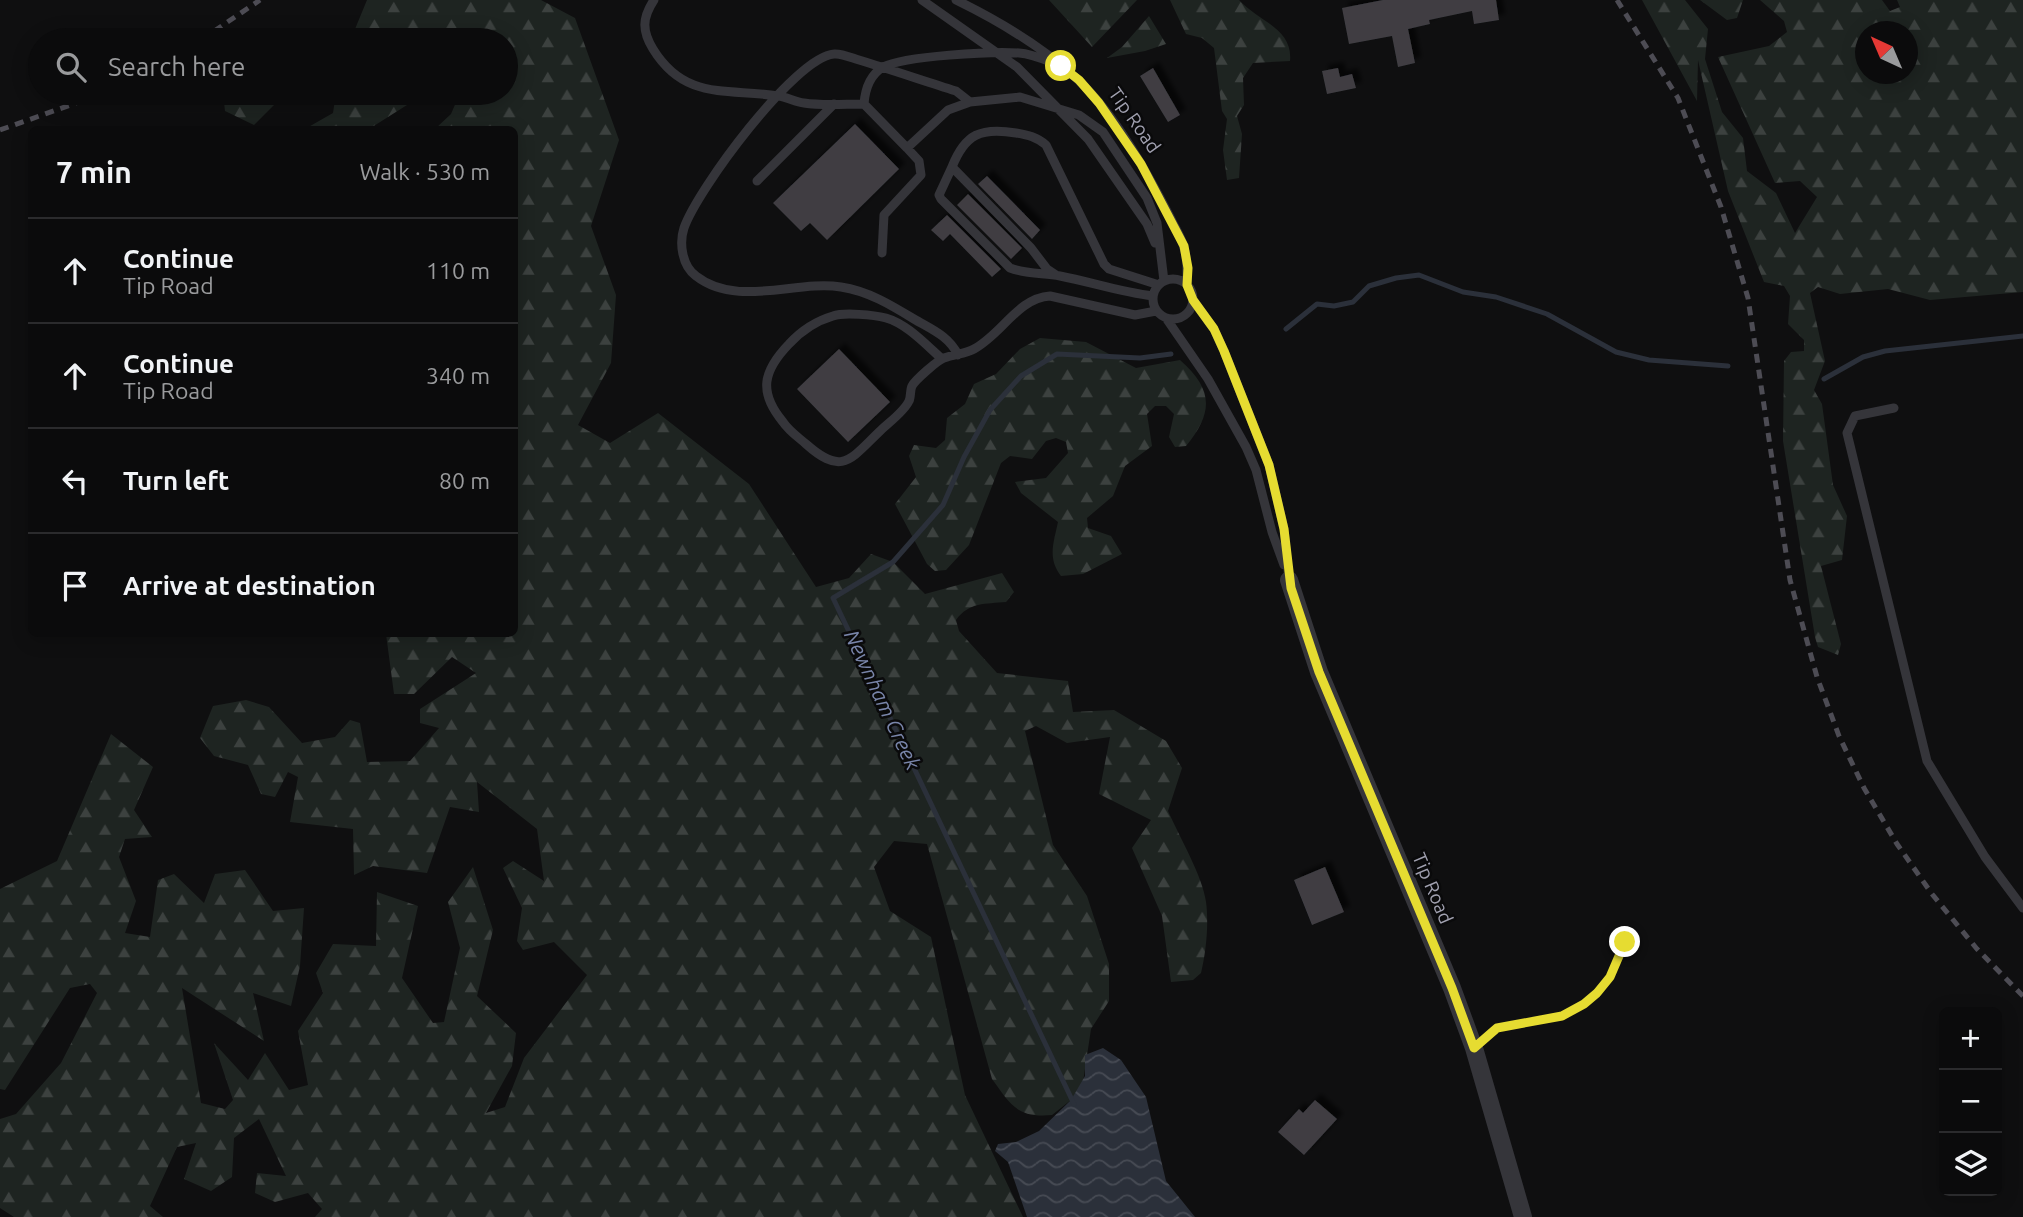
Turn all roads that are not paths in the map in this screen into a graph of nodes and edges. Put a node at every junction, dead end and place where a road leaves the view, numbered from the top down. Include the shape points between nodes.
1 (654, 0) edge
2 (922, 0) edge
3 (956, 0) edge
4 (999, 52) junction
5 (1061, 66) junction
6 (883, 67) junction
7 (779, 96) junction
8 (970, 102) junction
9 (834, 104) junction
10 (864, 104) junction
11 (1059, 109) junction
12 (907, 148) junction
13 (952, 167) junction
14 (757, 181) dead end
15 (1159, 251) junction
16 (882, 253) dead end
17 (1056, 275) junction
18 (1161, 283) junction
19 (1187, 285) junction
20 (1153, 296) junction
21 (1193, 300) junction
22 (1156, 310) junction
23 (1166, 318) junction
24 (958, 355) junction
25 (941, 358) junction
26 (1894, 408) dead end
27 (1289, 580) junction
28 (2023, 908) edge
29 (1523, 1217) edge

1 - 7 lane via 644,25 649,42 662,63 681,79 711,91
2 - 4 lane
3 - 5 lane, Tip Road via 999,21
4 - 5 lane via 1037,56
4 - 6 lane via 919,58
4 - 11 lane
5 - 19 lane, Tip Road via 1099,103 1141,164 1184,246
6 - 7 lane via 835,53 811,63
6 - 8 lane via 956,91
6 - 10 lane via 866,86
7 - 9 lane
7 - 24 lane via 747,128 698,202 684,228 681,247 685,262 694,275 727,289 755,292 840,286 859,291 951,342
8 - 11 lane via 1020,97
8 - 12 lane via 948,110
9 - 10 lane
9 - 14 lane
10 - 12 lane
11 - 15 lane via 1122,186
11 - 15 lane via 1079,115 1103,132 1147,198 1157,223
12 - 16 lane via 919,161 921,175 884,215
13 - 17 lane
13 - 17 lane via 939,195 947,206 1010,268
13 - 18 lane via 961,147 980,133 994,130 1040,139 1104,264
15 - 18 lane
17 - 20 lane
18 - 19 lane via 1176,280
18 - 20 lane
19 - 21 lane
20 - 22 lane
21 - 23 lane via 1184,316
21 - 27 lane, Tip Road via 1214,329 1269,465 1284,529
22 - 23 lane
22 - 24 lane via 1135,315 1038,297 984,344
23 - 27 lane, Tip Road via 1208,379 1251,459
24 - 25 lane
25 - 25 lane via 912,385 909,403 847,460 827,461 817,454 786,426 767,396 769,367 777,356 800,332 834,315 888,319
26 - 28 lane via 1855,416 1847,433 1927,761 1985,857
27 - 29 street, Tip Road via 1319,672 1452,988

